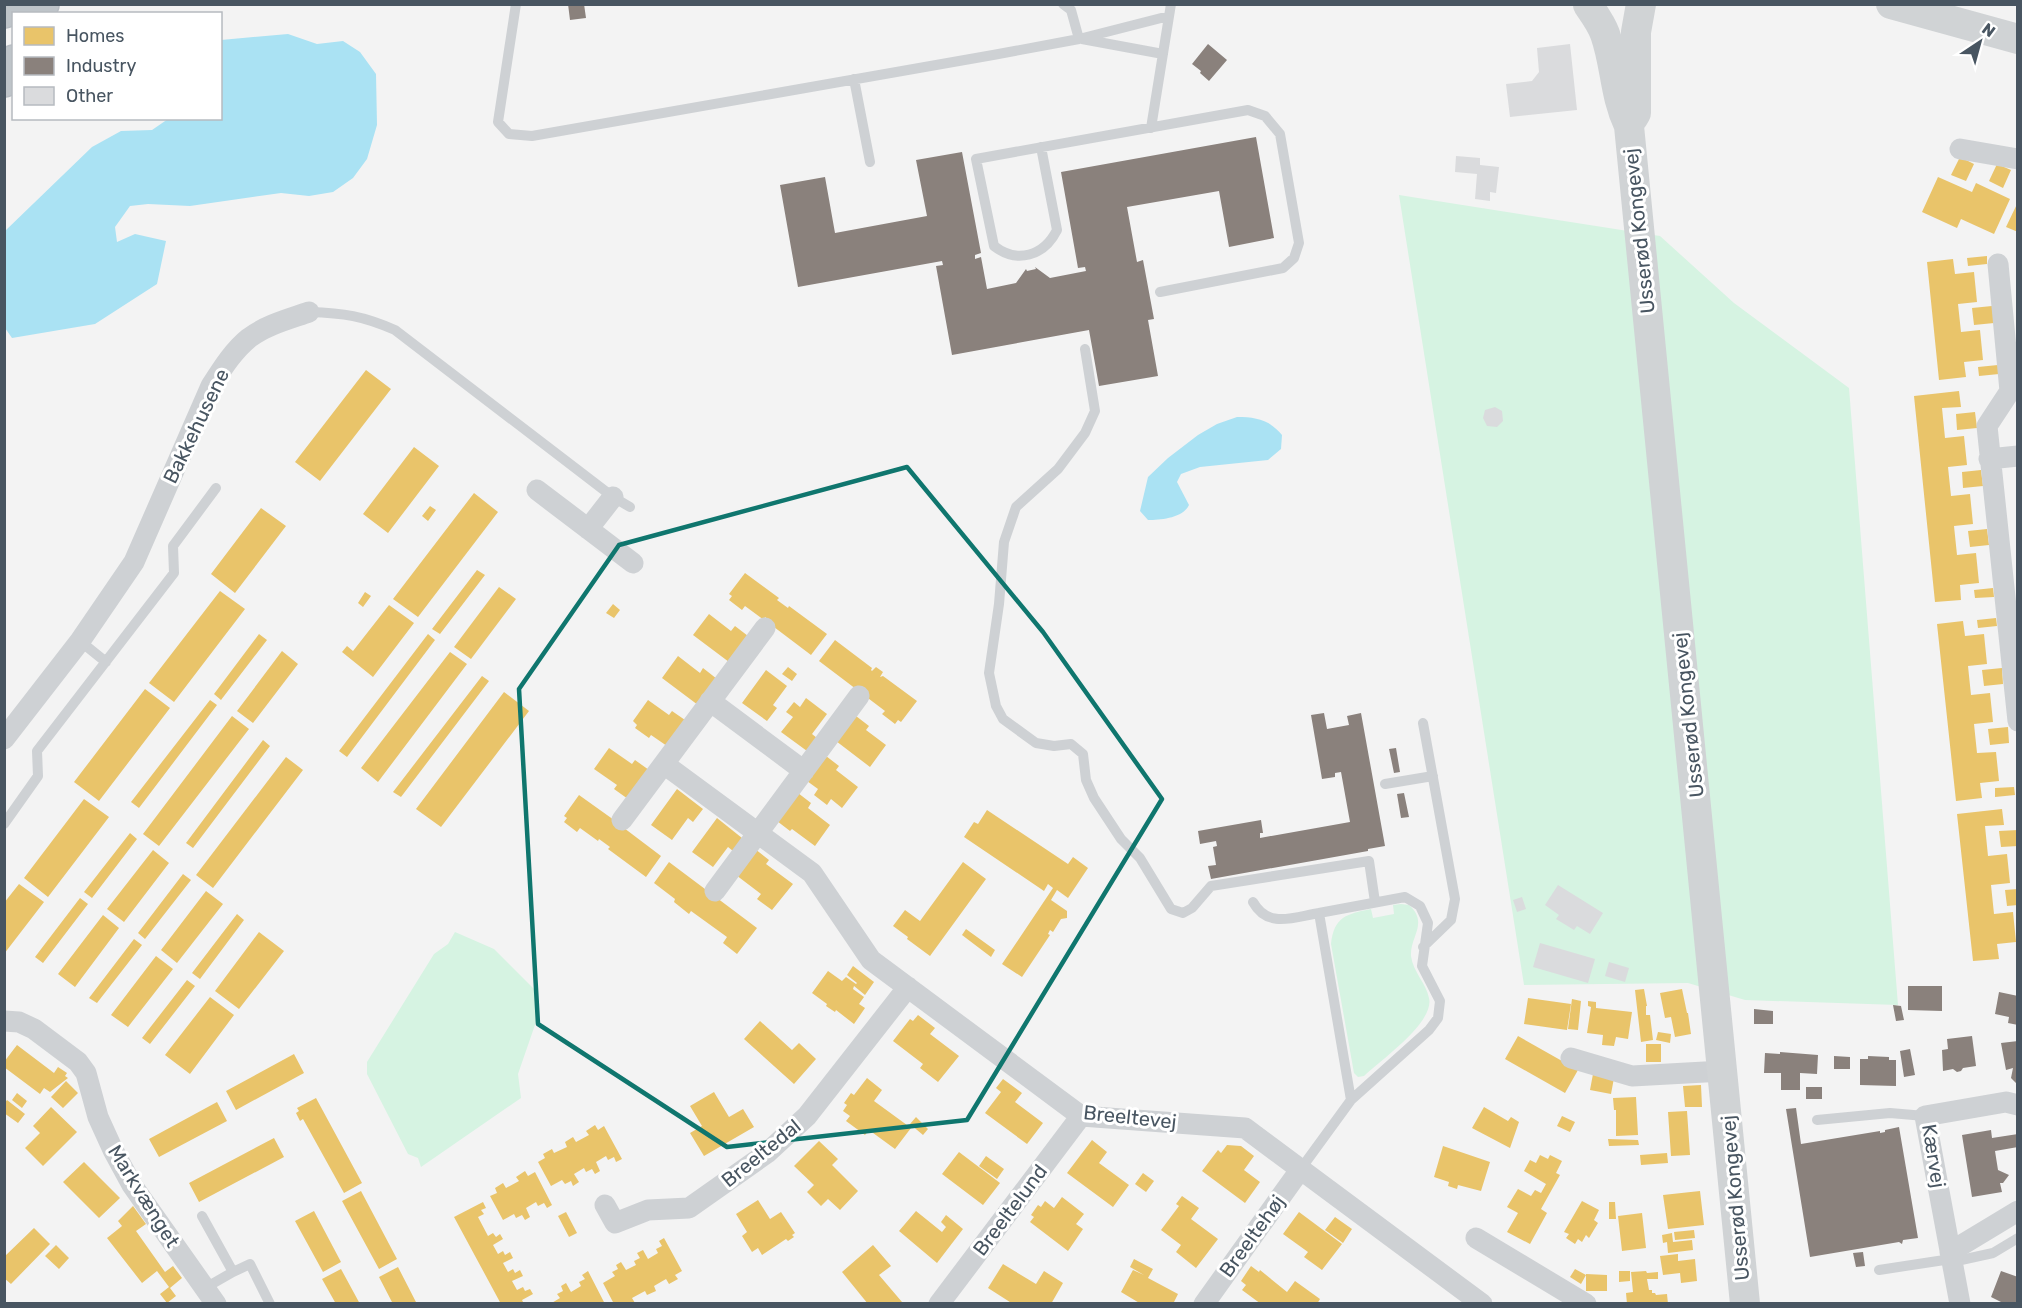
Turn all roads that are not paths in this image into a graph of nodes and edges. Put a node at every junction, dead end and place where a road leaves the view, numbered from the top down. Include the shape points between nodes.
1 (8, 4) edge
2 (516, 4) edge
3 (1063, 4) edge
4 (1641, 4) edge
5 (1891, 4) edge
6 (1588, 5) edge
7 (1170, 10) edge
8 (4, 11) edge
9 (1079, 39) junction
10 (2018, 39) edge
11 (1163, 54) junction
12 (12, 66) edge
13 (854, 79) junction
14 (4, 80) edge
15 (1629, 126) junction
16 (1151, 128) junction
17 (1041, 147) junction
18 (1960, 149) dead end
19 (2018, 159) edge
20 (870, 162) dead end
21 (1998, 264) dead end
22 (1160, 292) dead end
23 (309, 312) joint
24 (1085, 349) dead end
25 (2018, 456) edge
26 (1989, 459) junction
27 (216, 488) dead end
28 (537, 489) dead end
29 (622, 502) joint
30 (588, 529) junction
31 (633, 563) dead end
32 (765, 628) dead end
33 (80, 641) junction
34 (106, 662) junction
35 (860, 696) dead end
36 (710, 701) junction
37 (2017, 714) edge
38 (1423, 723) dead end
39 (4, 740) edge
40 (664, 764) junction
41 (804, 771) junction
42 (1433, 776) junction
43 (1385, 784) dead end
44 (622, 820) dead end
45 (4, 824) edge
46 (758, 833) junction
47 (715, 891) dead end
48 (1253, 902) dead end
49 (1375, 902) junction
50 (1319, 912) junction
51 (1423, 947) junction
52 (908, 987) junction
53 (4, 1021) edge
54 (1571, 1058) dead end
55 (1723, 1071) junction
56 (1352, 1100) junction
57 (2018, 1105) edge
58 (1081, 1116) junction
59 (1925, 1116) junction
60 (1817, 1120) dead end
61 (1300, 1170) junction
62 (605, 1204) dead end
63 (2018, 1211) edge
64 (202, 1216) dead end
65 (1476, 1238) dead end
66 (2018, 1238) edge
67 (1951, 1257) junction
68 (1879, 1270) dead end
69 (232, 1272) junction
70 (211, 1296) edge
71 (1560, 1297) edge
72 (270, 1304) edge
73 (939, 1304) edge
74 (1204, 1304) edge
75 (1482, 1304) edge
76 (1586, 1304) edge
77 (1745, 1304) edge
78 (1960, 1304) edge

1 - 8 highway
2 - 13 lane via 498,122 509,134 532,136
3 - 9 lane via 1071,10
4 - 6 main road via 1606,11
4 - 15 main road, Usserød Kongevej via 1636,32 1636,113
5 - 10 main road
6 - 15 main road, Usserød Kongevej via 1604,32 1620,107
7 - 9 lane
7 - 11 lane
9 - 11 lane
9 - 13 lane
11 - 16 lane
12 - 14 highway
13 - 20 lane
15 - 55 main road, Usserød Kongevej
16 - 17 lane
16 - 22 lane via 1248,110 1265,116 1280,134 1299,243 1294,258 1283,268
17 - 17 lane via 1056,230 1040,252 1015,256 1003,253 994,246 976,159
18 - 19 street
21 - 26 street via 2010,391 1988,426
23 - 29 lane, Bakkehusene via 341,312 394,330
23 - 33 street, Bakkehusene via 249,337 228,359 211,386 134,562
24 - 49 lane via 1095,411 1085,433 1058,469 1017,507 1004,542 989,673 1003,719 1036,743 1071,744 1083,754 1086,780 1094,798 1121,839 1140,858 1171,909 1183,913 1192,908 1211,886 1369,861
25 - 26 street
26 - 37 street
27 - 34 lane via 173,546 174,573
28 - 30 street
29 - 30 street, Bakkehusene
30 - 31 street
32 - 36 street
33 - 34 lane
33 - 39 street, Bakkehusene
34 - 45 lane via 37,751 38,776
35 - 41 street
36 - 40 street
36 - 41 street
38 - 42 lane
40 - 44 street
40 - 46 street, Breeltevej
41 - 46 street
42 - 43 lane
42 - 51 lane via 1455,899 1451,920
46 - 47 street
46 - 52 street, Breeltevej via 812,873 871,960
48 - 50 lane via 1259,912 1277,920
49 - 50 lane
49 - 51 lane via 1405,897 1420,906 1428,923
50 - 56 lane
51 - 56 lane via 1422,966 1440,1001 1438,1018
52 - 58 street, Breeltevej
52 - 62 street, Breeltedal via 807,1116 767,1153 690,1208 648,1210 615,1223
53 - 70 street, Markvænget via 34,1029 78,1062 86,1073 98,1117 127,1176
54 - 55 street via 1632,1076
55 - 77 main road, Usserød Kongevej
56 - 61 lane
57 - 59 street, Kærvej via 2006,1102
58 - 61 street, Breeltevej via 1245,1128
58 - 73 street, Breeltelund
59 - 60 lane via 1890,1113
59 - 67 street, Kærvej
61 - 74 street, Breeltehøj
61 - 75 street, Breeltevej
63 - 67 street
64 - 69 lane
65 - 71 street
66 - 67 lane via 1993,1253
67 - 68 lane
67 - 78 street, Kærvej
69 - 70 lane
69 - 72 lane via 250,1264
71 - 76 street

